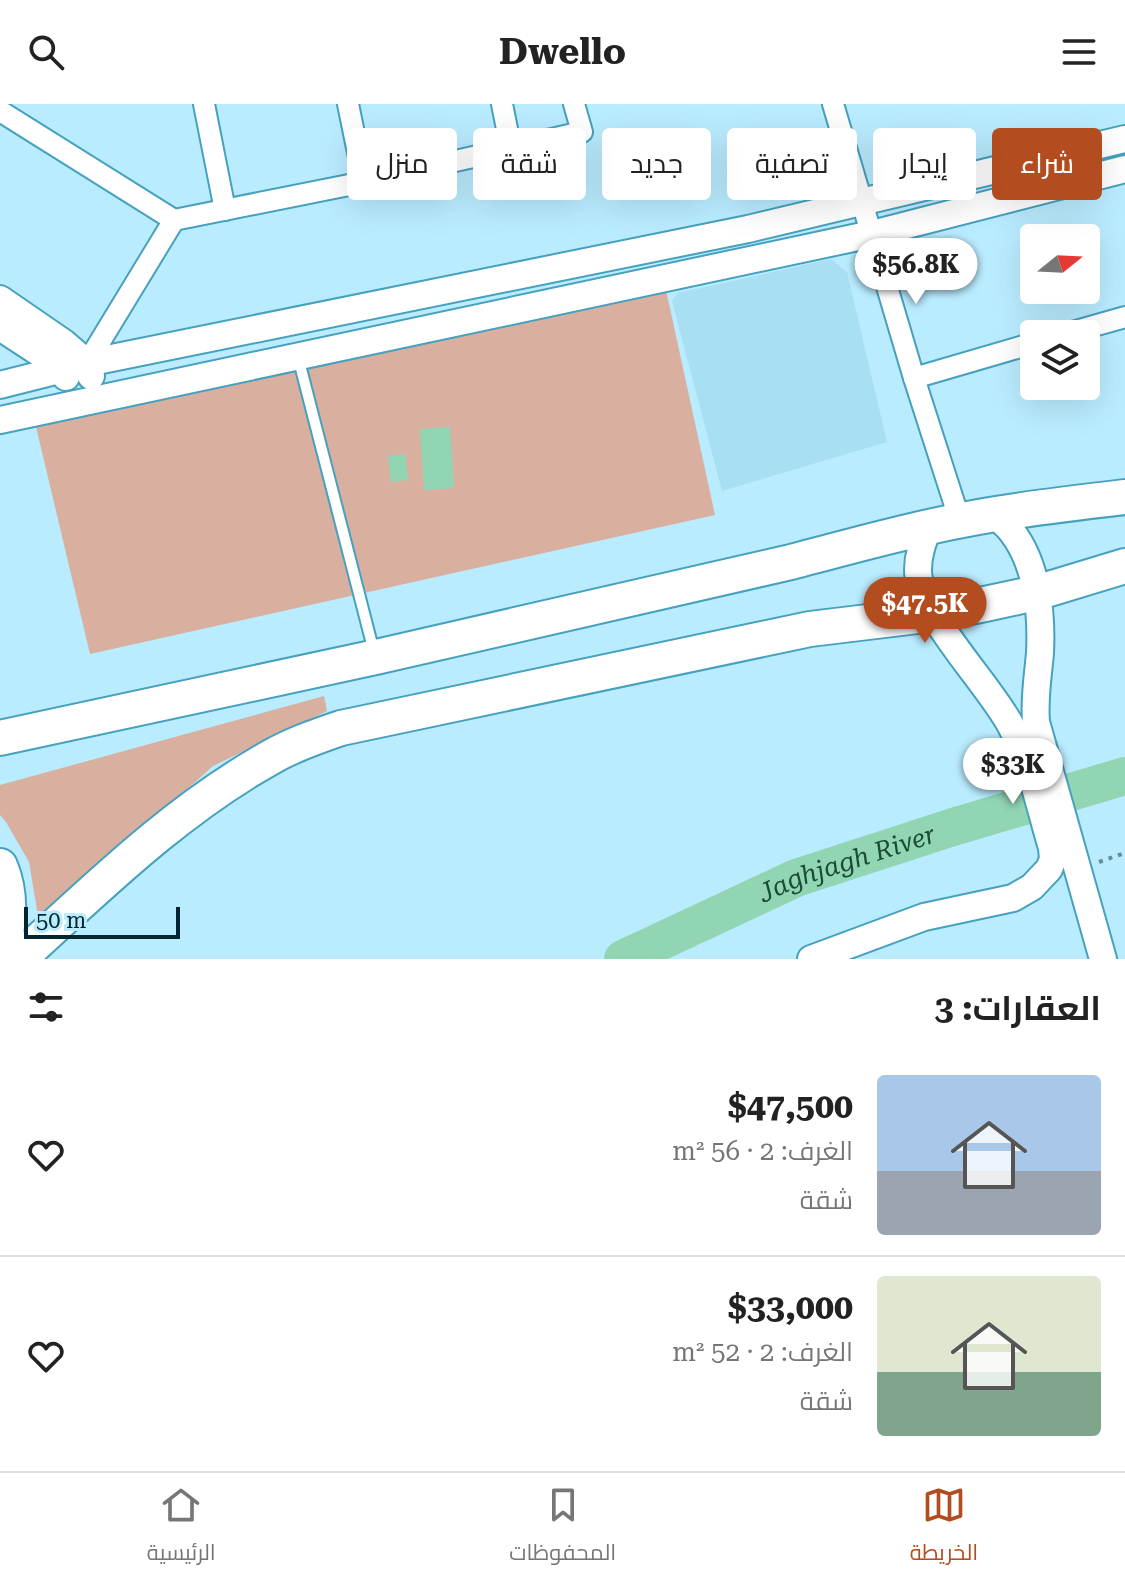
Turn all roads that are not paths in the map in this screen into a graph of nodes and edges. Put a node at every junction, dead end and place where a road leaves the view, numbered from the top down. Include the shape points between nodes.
1 (204, 104) edge
2 (348, 104) edge
3 (502, 104) edge
4 (574, 104) edge
5 (833, 104) edge
6 (7, 111) edge
7 (353, 128) edge
8 (507, 128) edge
9 (581, 128) edge
10 (1125, 139) edge
11 (1125, 169) edge
12 (347, 185) edge
13 (863, 202) junction
14 (225, 210) junction
15 (174, 220) junction
16 (872, 234) junction
17 (0, 299) edge
18 (1125, 317) edge
19 (1100, 324) edge
20 (0, 327) edge
21 (1020, 347) edge
22 (297, 356) junction
23 (75, 366) junction
24 (914, 378) junction
25 (0, 385) edge
26 (86, 401) junction
27 (0, 420) edge
28 (1125, 497) edge
29 (994, 514) junction
30 (944, 525) junction
31 (1125, 566) edge
32 (1036, 593) junction
33 (934, 614) junction
34 (376, 657) junction
35 (1, 738) edge
36 (1031, 745) junction
37 (1061, 845) junction
38 (0, 866) edge
39 (0, 959) edge
40 (19, 959) edge
41 (811, 959) edge
42 (1103, 959) edge

1 - 14 street
2 - 7 street
3 - 8 street
4 - 9 street
5 - 13 street
6 - 15 street
10 - 13 street
11 - 16 street
12 - 14 street
13 - 16 street
13 - 23 street
14 - 15 street
15 - 23 street
16 - 22 street
16 - 24 street
17 - 23 street via 64,343
18 - 19 street
20 - 23 street
21 - 24 street
22 - 26 street
22 - 34 lane
23 - 25 street
23 - 26 street
24 - 30 street
26 - 27 street
28 - 29 highway
29 - 30 highway
29 - 32 street via 1025,552
30 - 33 street via 920,549 918,572
30 - 34 highway
31 - 32 highway
32 - 33 highway
32 - 36 street via 1040,650
33 - 36 street
33 - 40 highway via 747,641 341,728 276,754 178,818
34 - 35 highway
36 - 37 street
37 - 41 street via 1049,869 1013,898 924,917
37 - 42 street
38 - 39 highway via 10,918

